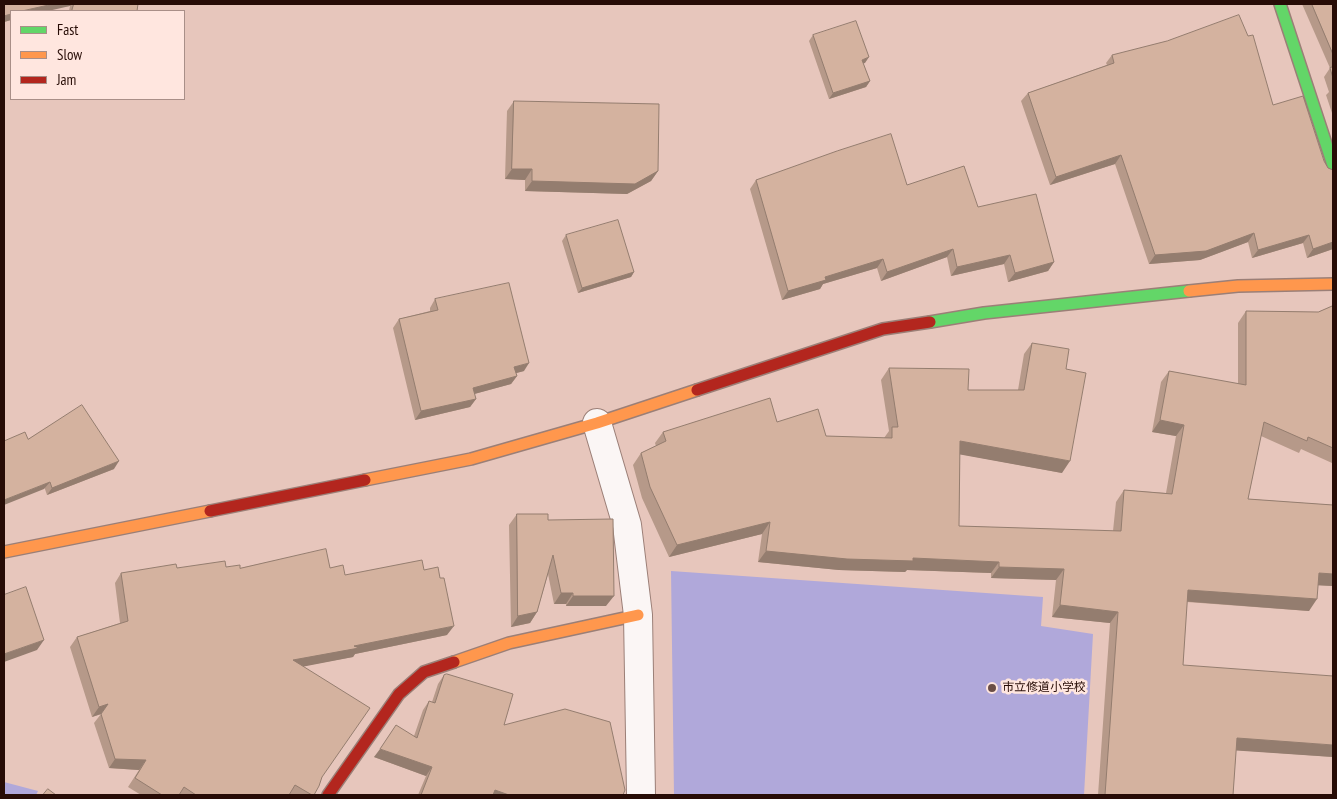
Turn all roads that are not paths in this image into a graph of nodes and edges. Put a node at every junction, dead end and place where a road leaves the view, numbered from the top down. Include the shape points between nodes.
1 (1280, 4) edge
2 (1333, 165) edge
3 (1333, 284) edge
4 (597, 423) junction
5 (4, 552) edge
6 (638, 615) junction
7 (328, 795) edge
8 (641, 795) edge

1 - 2 street
3 - 4 street via 1238,286 984,313 883,329
4 - 5 street via 471,458
4 - 6 street via 627,525
6 - 7 street via 509,643 424,672 399,694
6 - 8 street

